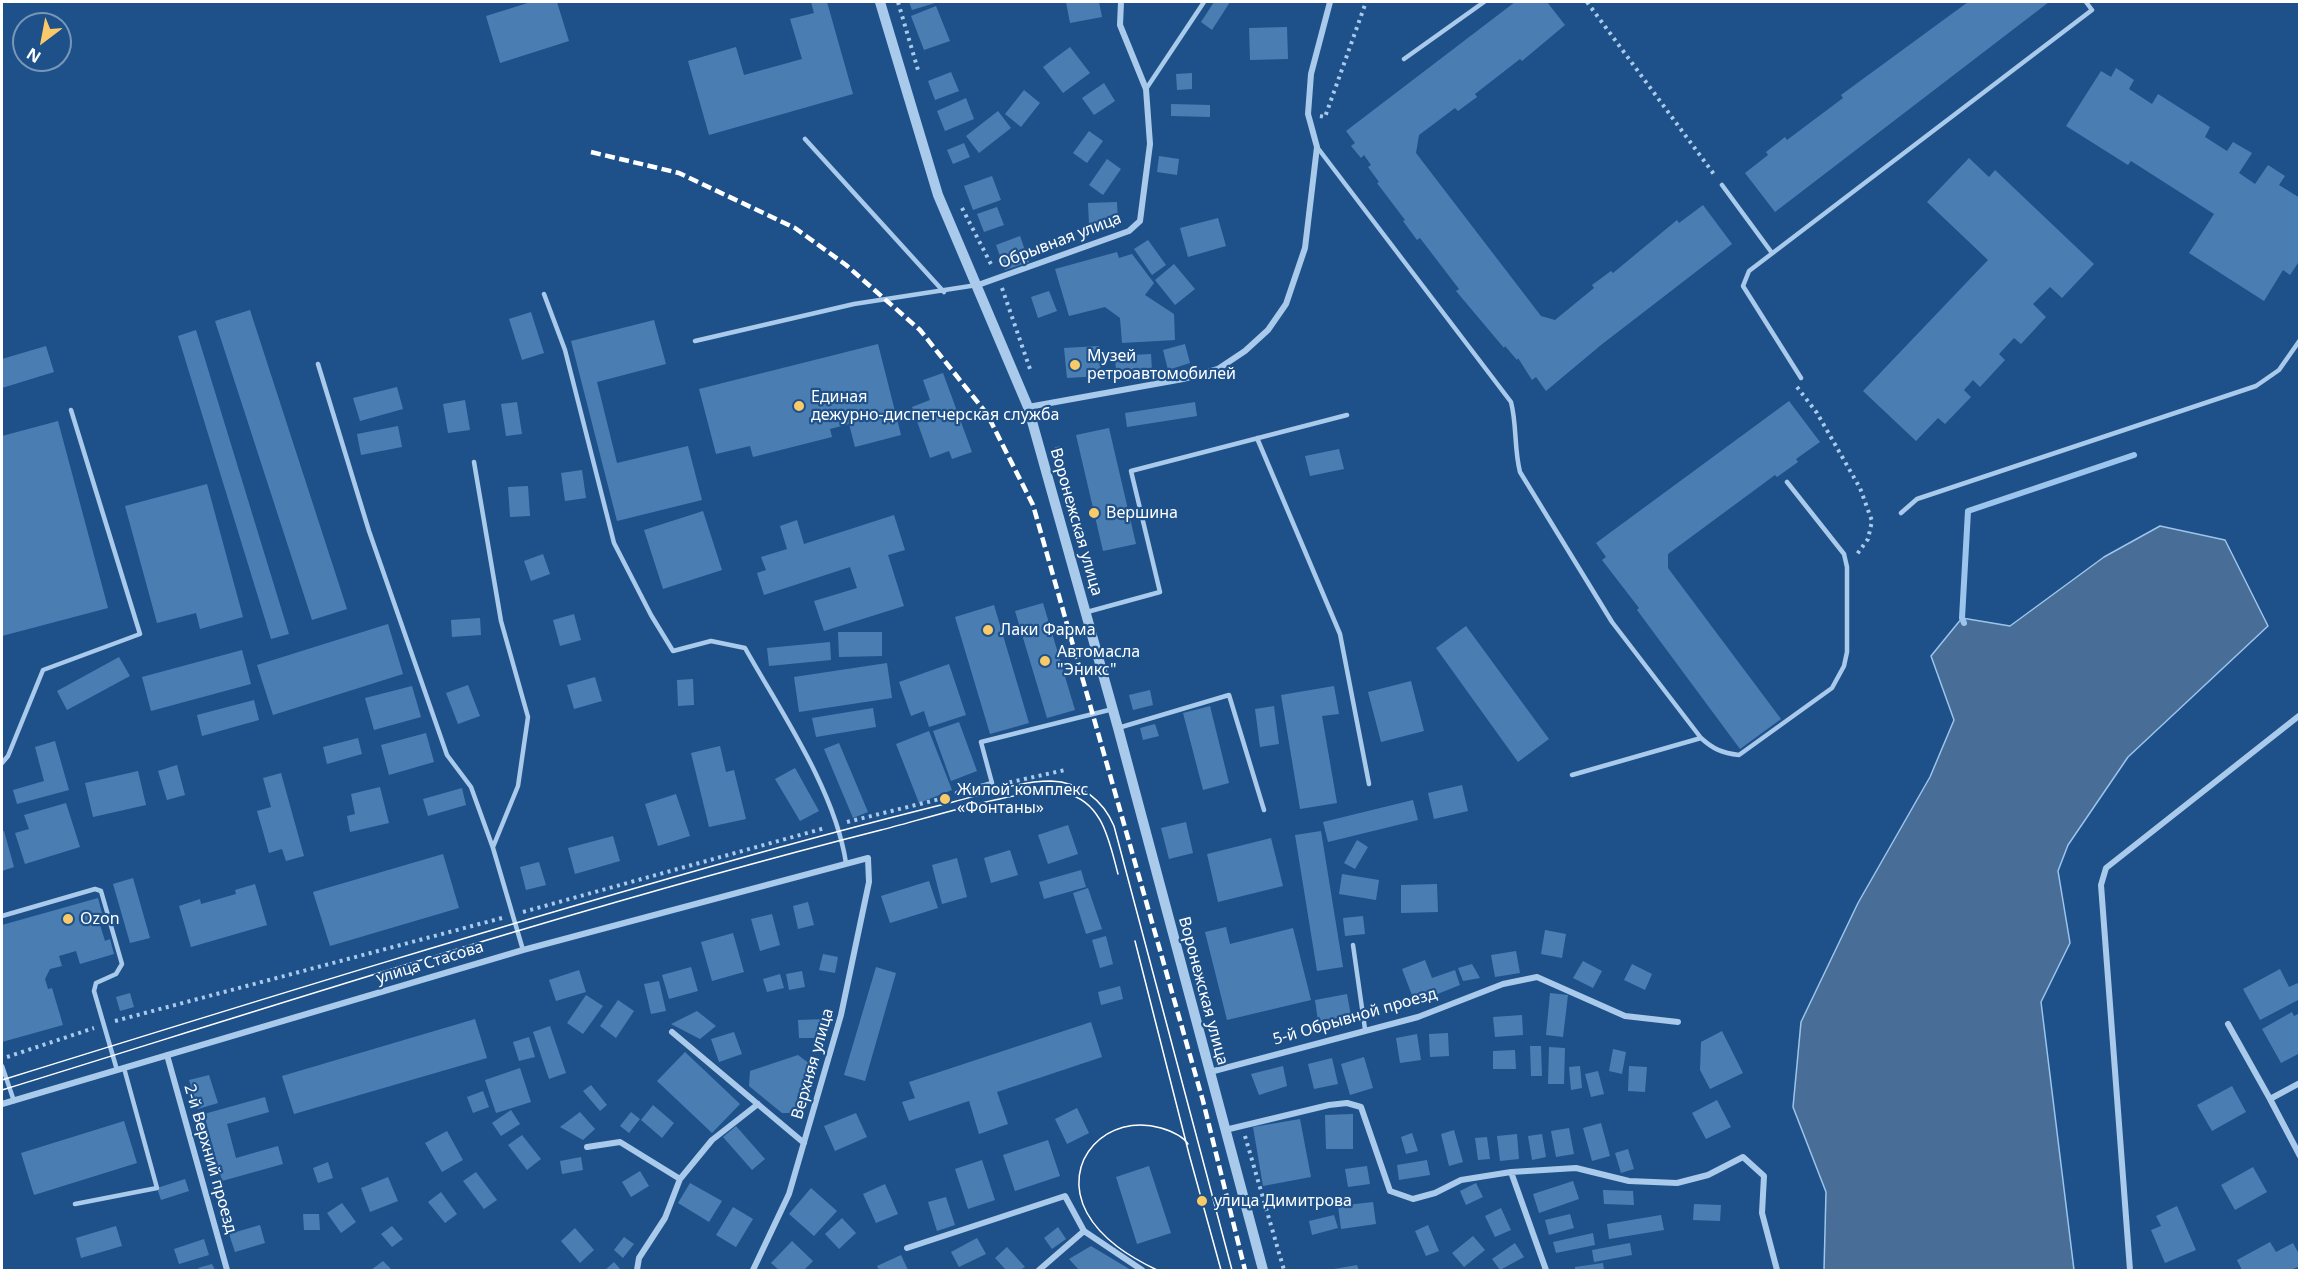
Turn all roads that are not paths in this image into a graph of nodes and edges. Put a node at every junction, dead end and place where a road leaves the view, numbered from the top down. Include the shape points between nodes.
1 (880, 2) edge
2 (1120, 2) edge
3 (1204, 2) edge
4 (1330, 2) edge
5 (1484, 2) edge
6 (2086, 2) edge
7 (1404, 59) dead end
8 (1146, 89) junction
9 (804, 139) dead end
10 (1317, 147) junction
11 (1722, 185) road end
12 (1772, 253) junction
13 (978, 285) junction
14 (944, 292) junction
15 (544, 294) dead end
16 (2300, 340) edge
17 (695, 341) dead end
18 (318, 364) dead end
19 (1801, 378) road end
20 (1028, 408) junction
21 (71, 410) dead end
22 (1347, 415) dead end
23 (1257, 438) junction
24 (474, 462) dead end
25 (1787, 482) dead end
26 (1901, 513) dead end
27 (1086, 613) junction
28 (1113, 709) junction
29 (2300, 715) edge
30 (1118, 728) junction
31 (1701, 738) junction
32 (2, 763) edge
33 (1572, 774) dead end
34 (1369, 784) dead end
35 (958, 794) road end
36 (1264, 810) dead end
37 (493, 848) junction
38 (868, 858) joint
39 (846, 863) junction
40 (2, 916) edge
41 (1353, 945) dead end
42 (523, 950) junction
43 (1678, 1022) dead end
44 (2228, 1024) dead end
45 (1365, 1029) junction
46 (672, 1032) dead end
47 (167, 1056) junction
48 (2, 1066) edge
49 (120, 1069) junction
50 (1209, 1072) junction
51 (2300, 1083) edge
52 (2270, 1099) junction
53 (14, 1101) junction
54 (2, 1104) edge
55 (758, 1104) junction
56 (1225, 1130) junction
57 (804, 1143) junction
58 (587, 1148) dead end
59 (2300, 1156) edge
60 (1510, 1172) junction
61 (680, 1179) junction
62 (75, 1204) dead end
63 (1084, 1231) junction
64 (907, 1248) dead end
65 (227, 1270) edge
66 (637, 1270) edge
67 (753, 1270) edge
68 (1039, 1270) edge
69 (1142, 1270) edge
70 (1263, 1270) edge
71 (1546, 1270) edge
72 (1777, 1270) edge
73 (2130, 1270) edge

1 - 13 street, Воронежская улица via 938,195
2 - 8 street, Обрывная улица via 1120,25
3 - 8 lane
4 - 10 street via 1311,74 1308,114
5 - 7 lane
6 - 12 lane via 2092,10
8 - 13 street, Обрывная улица via 1150,144 1140,221 1129,231
9 - 14 lane
10 - 20 street via 1298,277 1286,304 1253,344 1218,369 1183,379
10 - 31 lane via 1511,402 1520,472 1612,622
11 - 12 lane
12 - 19 lane via 1749,271 1743,286
13 - 14 lane
13 - 20 street, Воронежская улица
14 - 17 lane via 854,304
15 - 39 lane via 566,350 614,543 651,615 674,651 711,641 745,648 824,790
16 - 26 lane via 2279,370 2256,386 1917,499
18 - 37 lane via 369,531 447,755 471,787
20 - 27 street, Воронежская улица
21 - 32 lane via 140,634 44,670
22 - 23 lane
23 - 27 lane via 1131,471 1160,592
23 - 34 lane via 1340,634
24 - 37 lane via 501,621 528,717 518,786
25 - 31 lane via 1844,554 1844,666 1832,688 1739,755 1713,749
27 - 28 street, Воронежская улица
28 - 30 street, Воронежская улица
28 - 35 lane via 981,742 992,783
29 - 73 street via 2106,868 2101,885
30 - 36 lane via 1228,695
30 - 50 street, Воронежская улица
31 - 33 lane
37 - 42 lane
38 - 39 street, улица Стасова
38 - 57 street, Верхняя улица via 869,882 841,1015
39 - 42 street, улица Стасова
40 - 49 lane via 95,889 101,891 122,959 116,974 94,987
41 - 45 lane
42 - 47 street, улица Стасова
43 - 45 street, 5-й Обрывной проезд via 1625,1016 1537,977 1503,984 1418,1017
44 - 52 street
45 - 50 street, 5-й Обрывной проезд
46 - 55 street
47 - 49 street, улица Стасова
47 - 65 street, 2-й Верхний проезд
48 - 53 lane
49 - 53 street, улица Стасова
49 - 62 lane via 157,1188
50 - 56 street, Воронежская улица
51 - 52 street
52 - 59 street
53 - 54 street, улица Стасова
55 - 57 street
55 - 61 street via 712,1140
56 - 60 street via 1347,1103 1361,1107 1390,1191 1413,1199 1461,1180
56 - 70 street, Воронежская улица
57 - 67 street, Верхняя улица via 789,1194
58 - 61 street via 620,1142
60 - 71 street
60 - 72 street via 1576,1168 1629,1181 1677,1183 1743,1157 1764,1176 1762,1213
61 - 66 street via 665,1218 639,1258
63 - 64 street via 1065,1196
63 - 68 street
63 - 69 street

